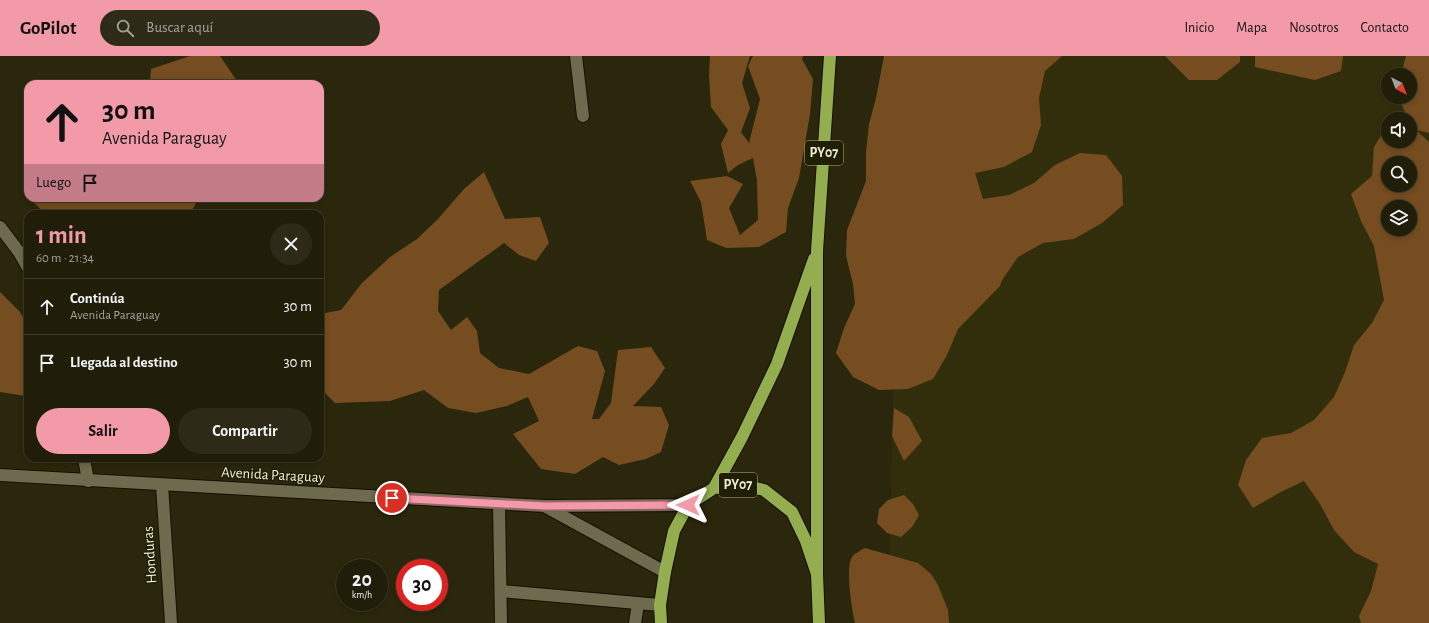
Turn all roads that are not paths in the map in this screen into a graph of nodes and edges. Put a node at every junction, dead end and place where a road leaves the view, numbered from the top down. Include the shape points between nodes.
1 (576, 56) edge
2 (830, 56) edge
3 (583, 116) dead end
4 (0, 228) edge
5 (817, 250) junction
6 (24, 261) edge
7 (85, 462) edge
8 (0, 475) edge
9 (88, 481) junction
10 (162, 485) junction
11 (714, 488) junction
12 (499, 504) junction
13 (688, 505) junction
14 (545, 506) junction
15 (665, 572) junction
16 (817, 574) junction
17 (500, 591) junction
18 (638, 604) junction
19 (660, 605) junction
20 (171, 623) edge
21 (501, 623) edge
22 (636, 623) edge
23 (661, 623) edge
24 (819, 623) edge

1 - 3 street
2 - 5 highway, PY07
4 - 6 street
5 - 11 highway, PY07 via 777,364
5 - 16 highway, PY07
7 - 9 street
8 - 9 street, Avenida Paraguay
9 - 10 street, Avenida Paraguay
10 - 12 street, Avenida Paraguay
10 - 20 street, Honduras
11 - 13 highway, PY07
11 - 16 highway, PY07 via 742,485 764,490 792,512 806,541
12 - 14 street, Avenida Paraguay
12 - 17 street
13 - 14 street, Avenida Paraguay
13 - 15 highway, PY07 via 674,531
14 - 15 street
15 - 19 highway, PY07
16 - 24 highway, PY07
17 - 18 street
17 - 21 street
18 - 19 street
18 - 22 street
19 - 23 highway, PY07

